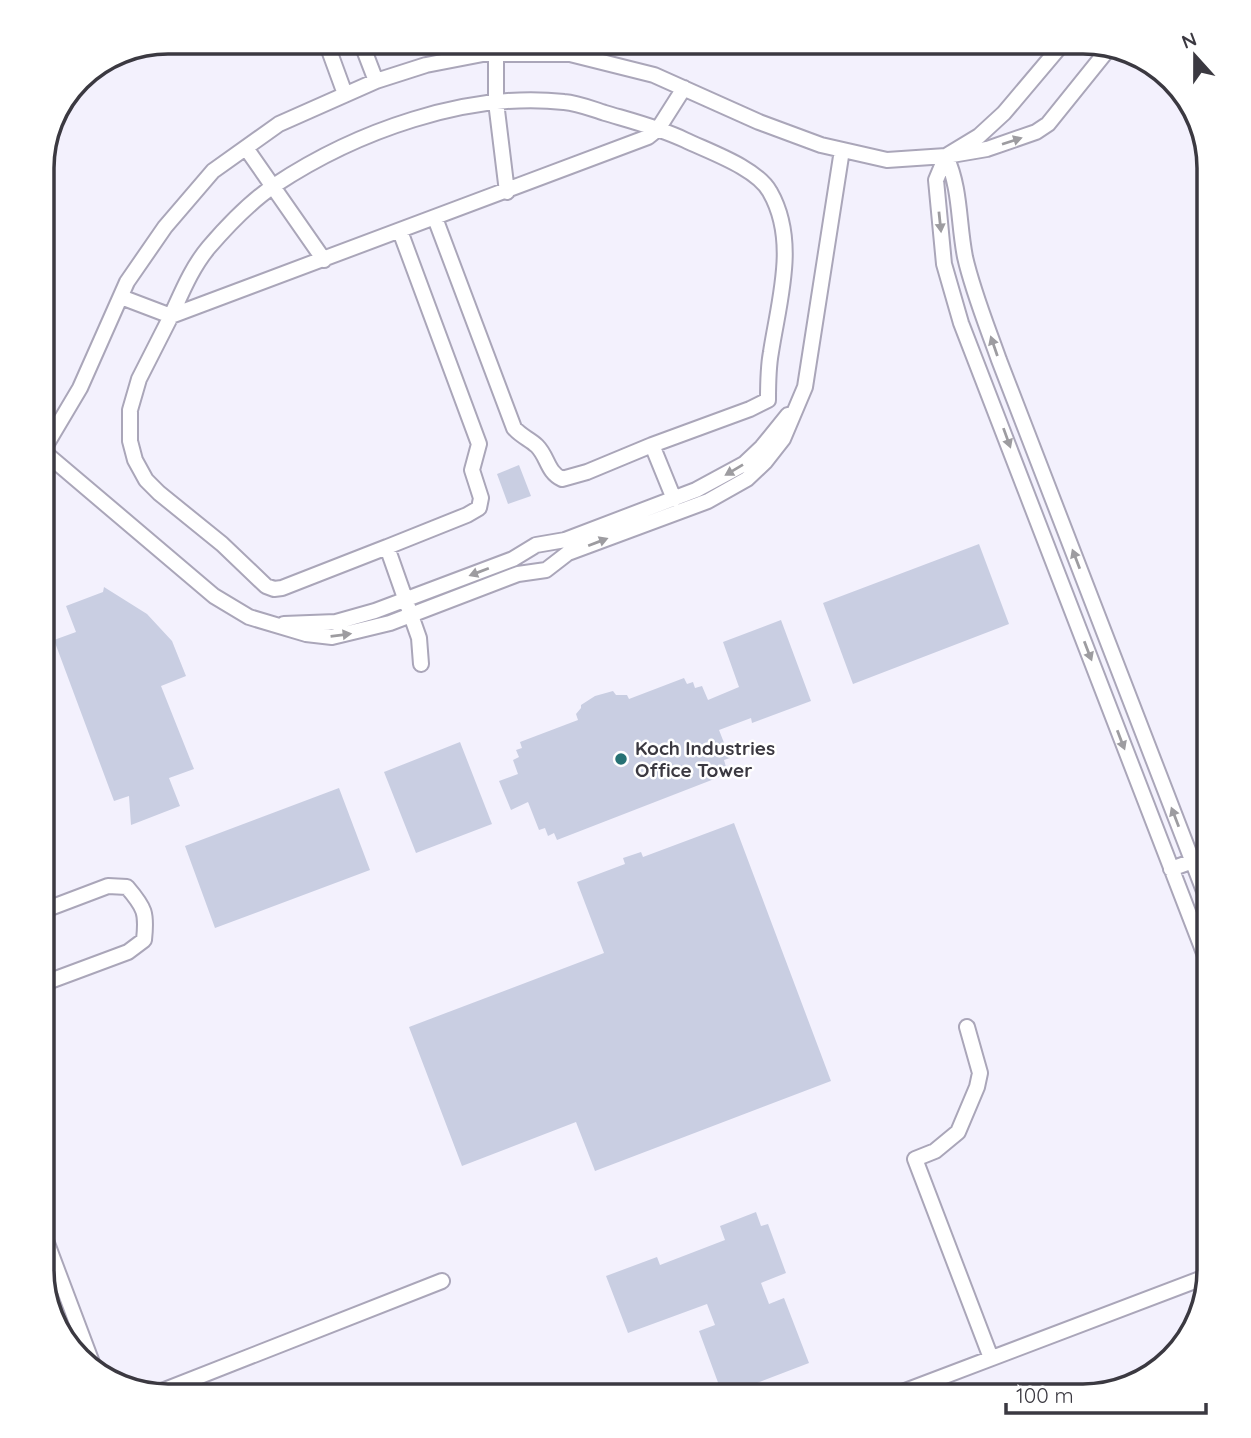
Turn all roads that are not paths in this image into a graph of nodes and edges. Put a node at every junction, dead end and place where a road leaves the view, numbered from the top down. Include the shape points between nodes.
1 (330, 54) edge
2 (366, 54) edge
3 (496, 54) junction
4 (1055, 54) edge
5 (1103, 56) edge
6 (376, 81) junction
7 (684, 89) junction
8 (345, 94) junction
9 (496, 102) junction
10 (658, 129) junction
11 (246, 148) junction
12 (842, 150) junction
13 (946, 156) junction
14 (273, 186) junction
15 (507, 192) junction
16 (435, 218) junction
17 (400, 231) junction
18 (324, 260) junction
19 (121, 297) junction
20 (171, 316) junction
21 (797, 403) junction
22 (54, 432) edge
23 (652, 445) junction
24 (54, 460) edge
25 (674, 499) junction
26 (1062, 521) junction
27 (1041, 529) junction
28 (568, 546) junction
29 (387, 547) junction
30 (513, 559) junction
31 (518, 574) junction
32 (405, 601) junction
33 (411, 615) junction
34 (274, 625) junction
35 (421, 664) dead end
36 (1197, 859) edge
37 (1193, 862) junction
38 (1197, 863) edge
39 (1171, 869) junction
40 (1197, 872) edge
41 (54, 906) edge
42 (1197, 935) edge
43 (54, 980) edge
44 (967, 1027) dead end
45 (54, 1262) edge
46 (1196, 1281) edge
47 (442, 1282) dead end
48 (87, 1349) edge
49 (991, 1358) junction
50 (201, 1384) edge
51 (923, 1384) edge

1 - 8 lane
2 - 6 lane
3 - 6 lane via 426,65
3 - 7 lane via 570,54 654,75
3 - 9 lane
4 - 13 lane via 1004,113
13 -> 5 lane via 987,149 1036,132 1048,124
6 - 8 lane
7 - 10 lane
7 - 12 lane via 759,122
8 - 11 lane via 279,124
9 - 10 lane via 567,102
9 - 14 lane via 415,118 323,155
9 - 15 lane
10 - 15 lane via 648,137
10 - 23 lane via 752,173 769,190 783,221 786,251 768,400
11 - 14 lane
11 - 19 lane via 213,171 165,227
12 - 13 lane via 887,160
12 - 21 lane via 805,387
26 -> 13 lane via 971,281 956,178
13 -> 27 lane via 936,180 950,288
14 - 18 lane
14 - 20 lane via 208,248
15 - 16 lane
16 - 17 lane
16 - 23 lane via 514,428 537,446 553,475 562,480
17 - 18 lane
17 - 29 lane via 479,444 472,470 481,498 479,508 467,515
18 - 20 lane
19 - 20 lane
19 - 22 lane via 80,388
20 - 29 lane via 139,379 130,410 130,441 146,480 274,589
21 -> 25 lane via 744,464
28 -> 21 lane via 729,491 756,470 783,439
23 - 25 lane
24 - 34 lane via 214,596 249,617
25 - 28 lane
26 - 27 lane
37 -> 26 lane
27 -> 39 lane
28 - 30 lane via 536,545
28 - 31 lane via 546,570
29 - 32 lane
30 - 31 lane
30 -> 32 lane
31 - 33 lane
32 - 33 lane
32 - 34 lane via 336,622
34 -> 33 lane via 332,637
33 - 35 lane
36 - 37 lane
37 - 38 lane
37 - 39 lane
37 - 40 lane
39 - 42 lane
41 - 43 lane via 108,886 127,887 146,917 144,940 128,952
44 - 49 lane via 980,1073 977,1087 958,1132 935,1152 915,1159
45 - 48 lane
46 - 49 lane
47 - 50 lane
49 - 51 lane

